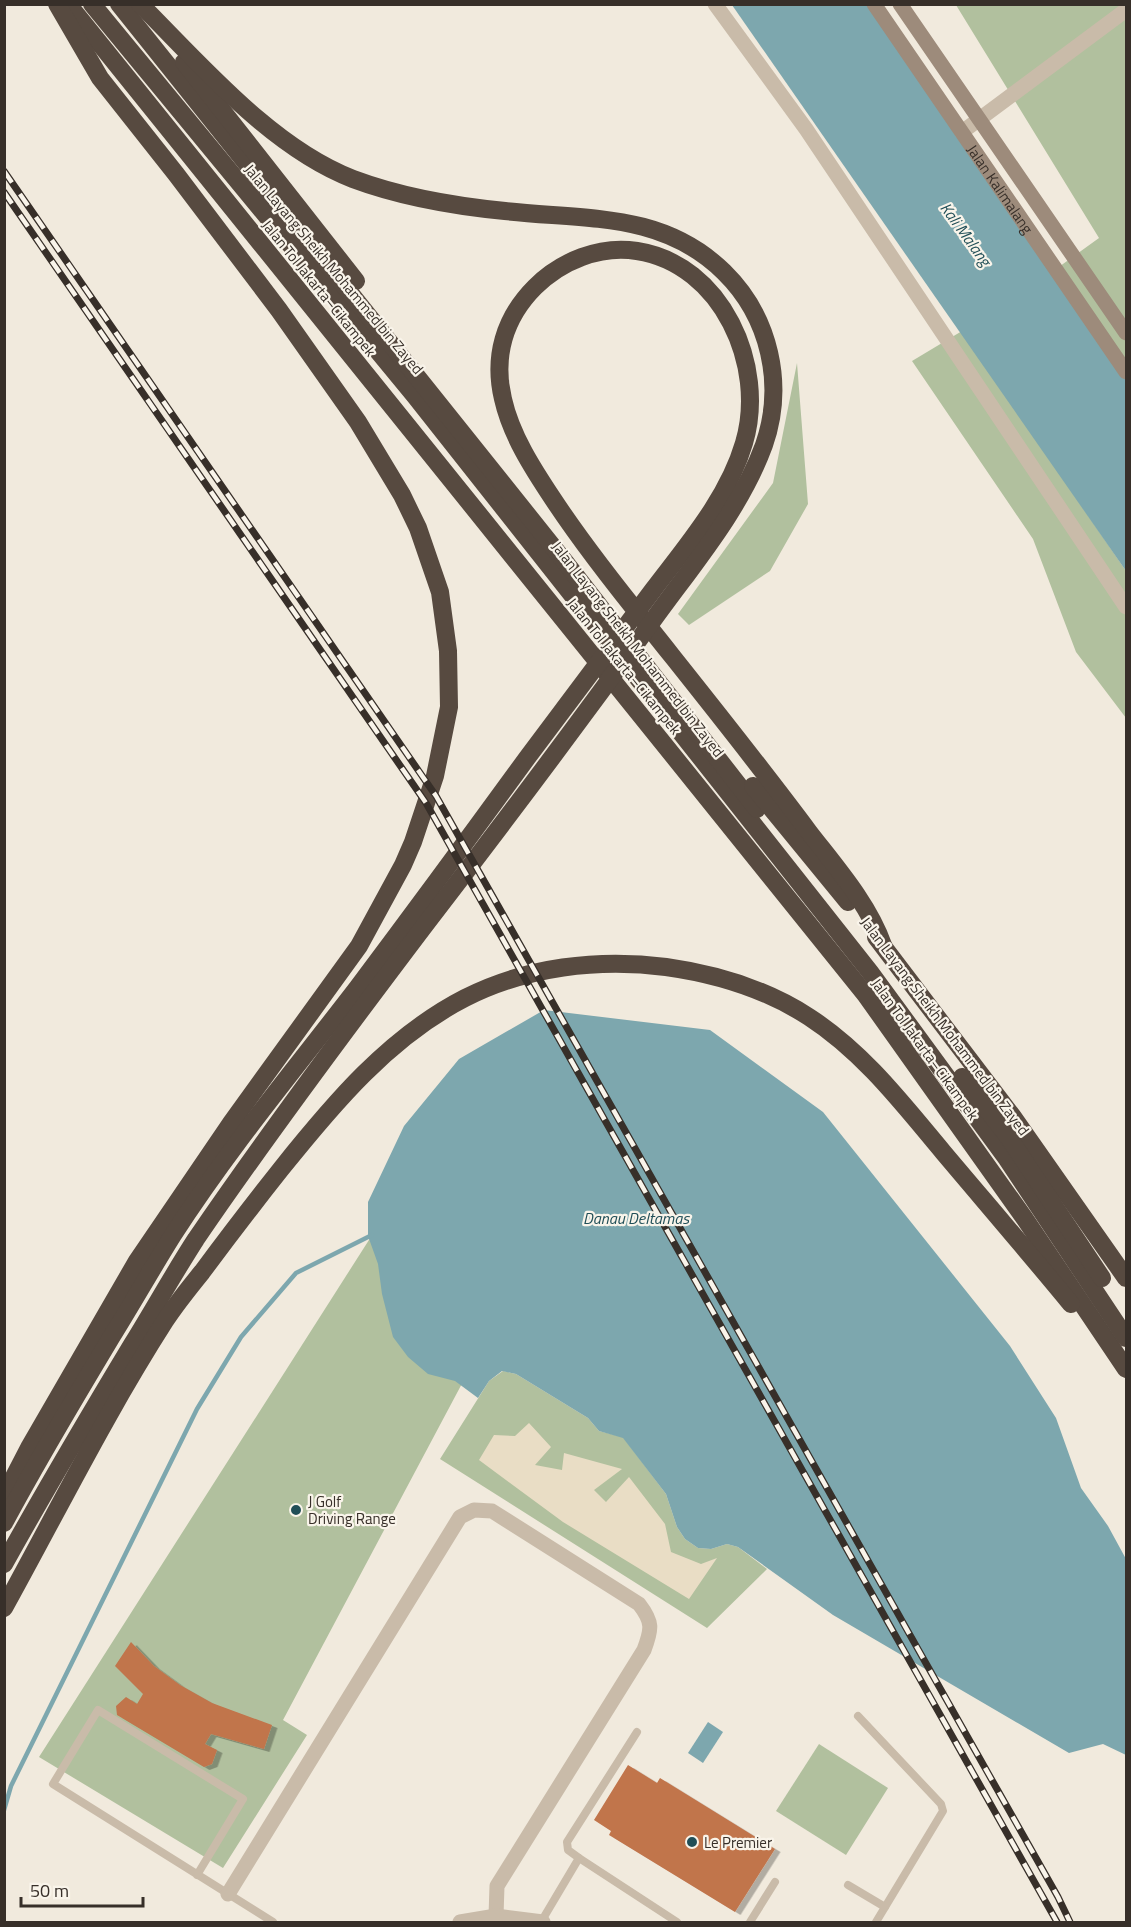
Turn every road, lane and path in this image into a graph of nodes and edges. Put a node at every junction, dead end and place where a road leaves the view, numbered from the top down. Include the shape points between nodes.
1 (57, 4) edge
2 (68, 4) edge
3 (92, 4) edge
4 (119, 4) edge
5 (139, 4) edge
6 (715, 4) edge
7 (900, 4) edge
8 (877, 6) edge
9 (1126, 10) edge
10 (979, 118) junction
11 (962, 132) junction
12 (1126, 333) edge
13 (1126, 372) edge
14 (672, 579) junction
15 (1126, 607) edge
16 (883, 945) junction
17 (238, 1127) junction
18 (1126, 1278) edge
19 (1126, 1316) edge
20 (1126, 1338) edge
21 (1126, 1370) edge
22 (4, 1496) edge
23 (4, 1523) edge
24 (4, 1564) edge
25 (4, 1608) edge
26 (858, 1716) dead end
27 (637, 1732) dead end
28 (579, 1858) junction
29 (197, 1875) junction
30 (775, 1882) dead end
31 (848, 1885) dead end
32 (228, 1894) junction
33 (885, 1907) junction
34 (496, 1916) junction
35 (542, 1922) edge
36 (273, 1923) edge
37 (460, 1923) edge
38 (678, 1923) edge
39 (750, 1923) edge
40 (876, 1923) edge

1 - 17 highway via 100,78 272,301 381,458 418,528 440,592 445,623 449,697 442,747 403,866 359,946
2 - 21 highway, Jalan Tol Jakarta–Cikampek via 865,994 1025,1219
3 - 20 highway, Jalan Layang Sheikh Mohammed bin Zayed via 415,396 870,972 1007,1159
4 - 19 highway, Jalan Layang Sheikh Mohammed bin Zayed via 566,563 1007,1135
5 - 14 highway via 250,112 300,150 348,177 383,189 499,211 641,225 700,252 739,287 766,339 774,386 770,426 762,451 733,506 711,540
5 - 16 highway, Jalan Tol Jakarta–Cikampek via 746,777
6 - 15 street via 812,138
7 - 10 main road, Jalan Kalimalang
8 - 11 main road, Jalan Kalimalang
9 - 10 street
10 - 11 street
10 - 12 main road, Jalan Kalimalang
11 - 13 main road, Jalan Kalimalang
14 - 16 highway via 726,485 745,441 750,392 747,367 735,328 696,279 665,259 645,252 608,250 567,263 545,277 514,313 500,347 501,393 509,419 539,478 584,546 758,763 860,899
14 - 17 highway via 542,739 357,988
14 - 24 highway via 557,753 345,1031 194,1242
16 - 18 highway, Jalan Tol Jakarta–Cikampek via 1013,1117
17 - 22 highway via 137,1261
17 - 23 highway
21 - 25 highway via 888,1088 820,1024 752,988 701,972 619,963 540,971 480,990 412,1031 357,1080 307,1136 166,1318
26 - 33 lane via 941,1804 943,1811
27 - 28 lane via 567,1842 570,1852
28 - 35 lane
28 - 38 lane
29 - 29 lane via 52,1784 98,1710 243,1799
29 - 32 lane
30 - 39 lane
31 - 33 lane
32 - 34 street via 460,1517 474,1510 492,1511 639,1604 649,1617 651,1632 644,1650 497,1886
32 - 36 lane
33 - 40 lane
34 - 35 street
34 - 37 street

